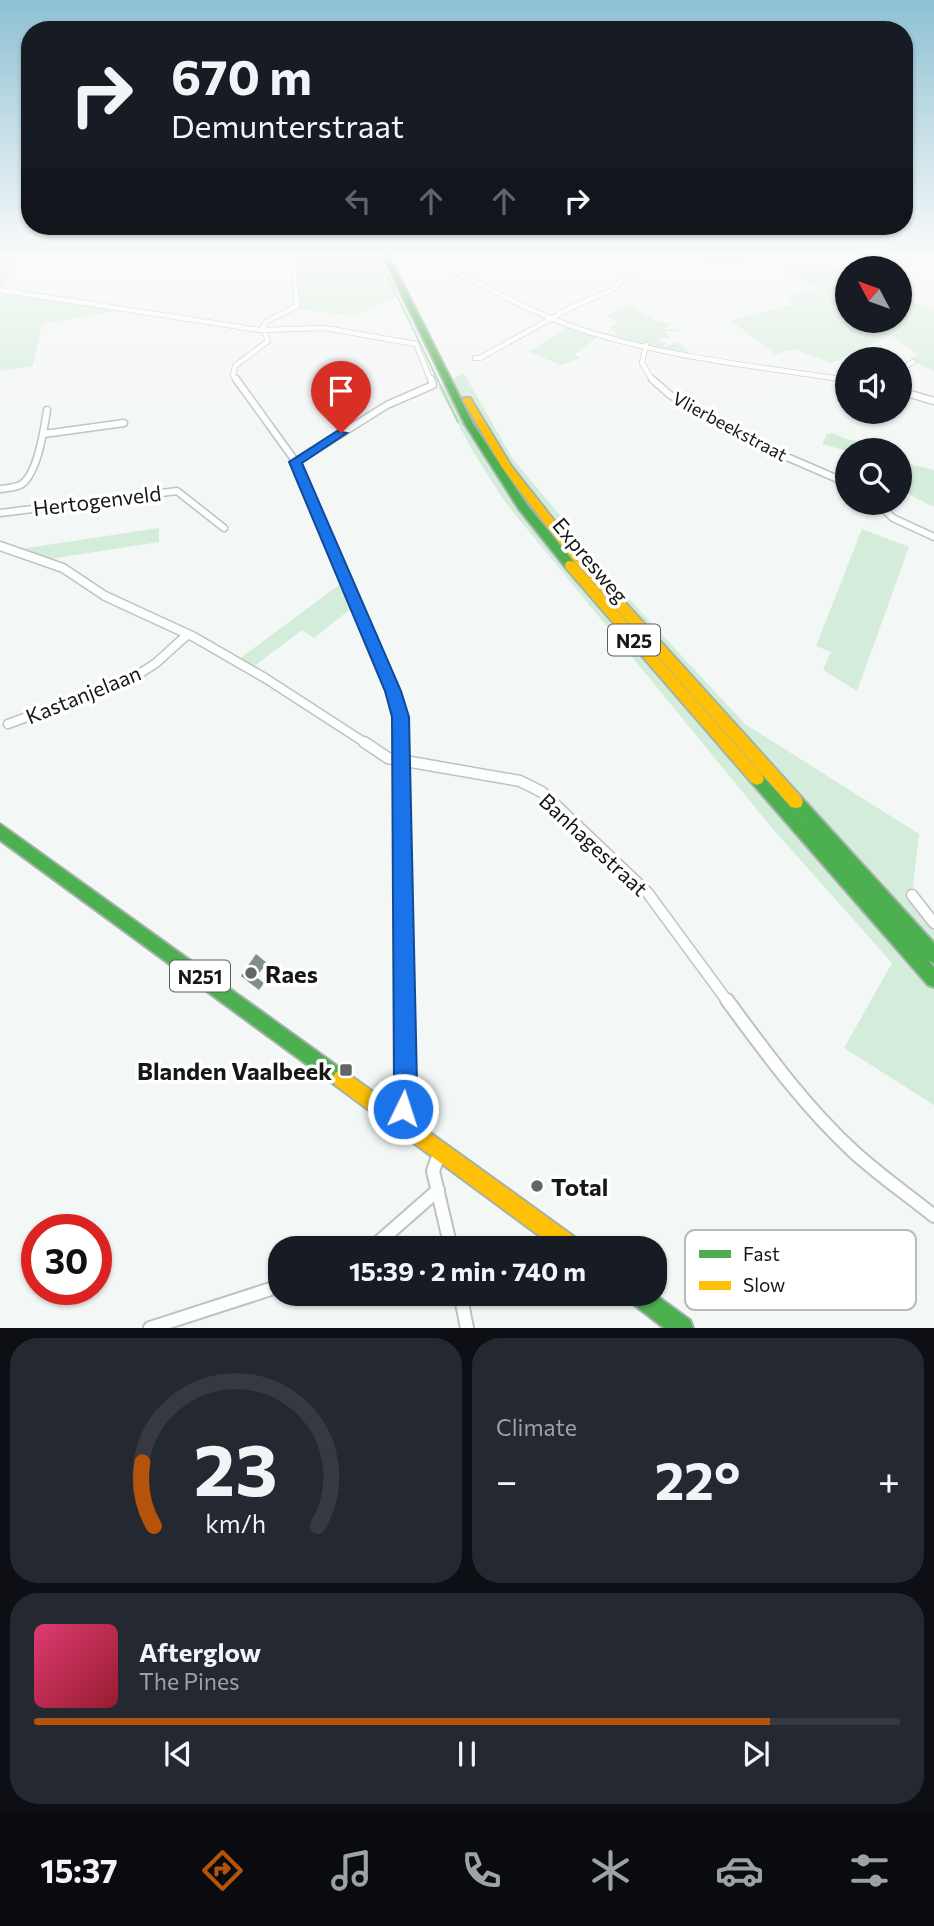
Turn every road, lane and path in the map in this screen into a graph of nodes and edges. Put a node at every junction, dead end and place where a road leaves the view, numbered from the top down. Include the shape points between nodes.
1 (166, 316) edge
2 (278, 316) edge
3 (416, 316) edge
4 (424, 316) edge
5 (547, 316) edge
6 (555, 316) edge
7 (551, 318) junction
8 (264, 331) junction
9 (646, 345) junction
10 (475, 358) dead end
11 (835, 378) edge
12 (912, 395) edge
13 (934, 401) edge
14 (47, 410) dead end
15 (124, 423) dead end
16 (44, 434) junction
17 (296, 462) junction
18 (835, 478) edge
19 (0, 489) edge
20 (0, 513) edge
21 (890, 515) edge
22 (224, 528) dead end
23 (934, 537) edge
24 (0, 546) edge
25 (188, 634) junction
26 (8, 724) dead end
27 (402, 761) junction
28 (0, 831) edge
29 (912, 895) dead end
30 (934, 923) edge
31 (934, 955) edge
32 (934, 979) edge
33 (399, 1121) junction
34 (439, 1151) junction
35 (438, 1191) junction
36 (934, 1216) edge
37 (386, 1236) edge
38 (448, 1236) edge
39 (556, 1236) edge
40 (268, 1290) edge
41 (463, 1306) edge
42 (652, 1306) edge
43 (150, 1328) edge
44 (467, 1328) edge
45 (682, 1328) edge

1 - 8 street
2 - 8 street via 266,322
3 - 32 main road, Expresweg / N25 via 469,424 523,507 605,607
4 - 31 main road, Expresweg / N25 via 479,422 533,503
5 - 7 street
6 - 7 street
7 - 9 street
7 - 10 street
8 - 17 street via 268,341 235,366 233,375
8 - 17 street via 317,328 410,341 416,344 433,382
9 - 11 street via 699,358
9 - 18 street, Vlierbeekstraat via 642,363 661,389
12 - 13 street
14 - 16 street
15 - 16 street
16 - 19 street via 24,482
17 - 27 street via 393,691 401,717
20 - 22 street, Hertogenveld via 177,491
21 - 23 street
24 - 25 street, Banhagestraat via 63,568 105,596
25 - 26 street, Kastanjelaan via 133,678
25 - 27 street, Banhagestraat via 388,758
27 - 33 street via 405,1084
27 - 36 street, Banhagestraat via 520,781 542,792 647,892 784,1077 826,1124
28 - 33 main road, N251
29 - 30 street
33 - 34 main road, N251
34 - 35 street via 433,1167
34 - 39 main road, N251
35 - 37 street
35 - 38 street
40 - 43 street
41 - 44 street
42 - 45 main road

